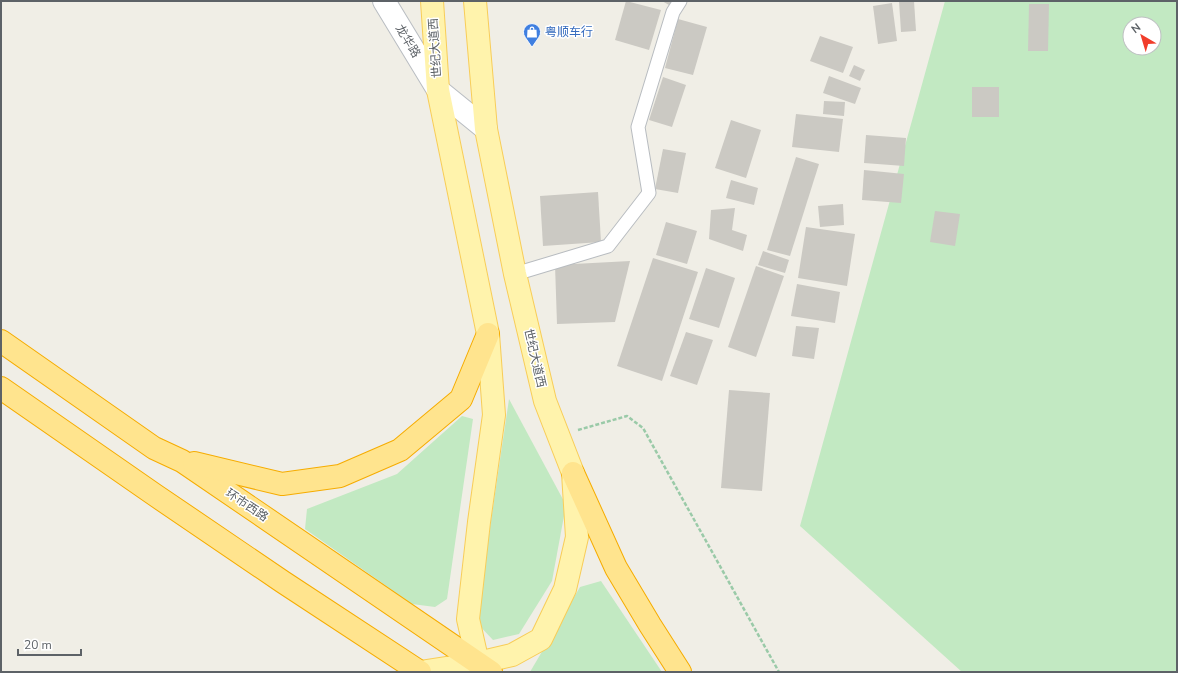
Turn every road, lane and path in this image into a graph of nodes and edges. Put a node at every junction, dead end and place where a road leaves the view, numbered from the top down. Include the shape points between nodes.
1 (384, 1) edge
2 (432, 1) edge
3 (475, 1) edge
4 (680, 1) edge
5 (438, 90) junction
6 (486, 129) junction
7 (515, 274) junction
8 (488, 334) junction
9 (1, 341) edge
10 (1, 388) edge
11 (558, 435) junction
12 (182, 460) junction
13 (573, 473) junction
14 (484, 669) edge
15 (420, 672) edge
16 (680, 672) edge
17 (779, 672) edge

1 - 5 street, 龙华路
2 - 5 main road, 世纪大道西
3 - 6 main road, 世纪大道西
4 - 7 lane via 673,12 638,127 649,193 608,246
5 - 6 street, 龙华路
5 - 8 main road, 世纪大道西
6 - 7 main road, 世纪大道西
7 - 11 main road, 世纪大道西 via 545,401
8 - 12 highway via 462,399 400,450 340,476 282,484
8 - 14 main road, 世纪大道西 via 494,415 468,619
9 - 12 highway, 环市西路 via 154,448
10 - 15 highway via 283,582
11 - 13 main road, 世纪大道西
11 - 17 path via 627,416 643,428
12 - 14 highway, 环市西路
13 - 14 main road, 世纪大道西 via 577,537 565,589 541,639
13 - 16 highway via 616,568
14 - 15 main road, 世纪大道西

